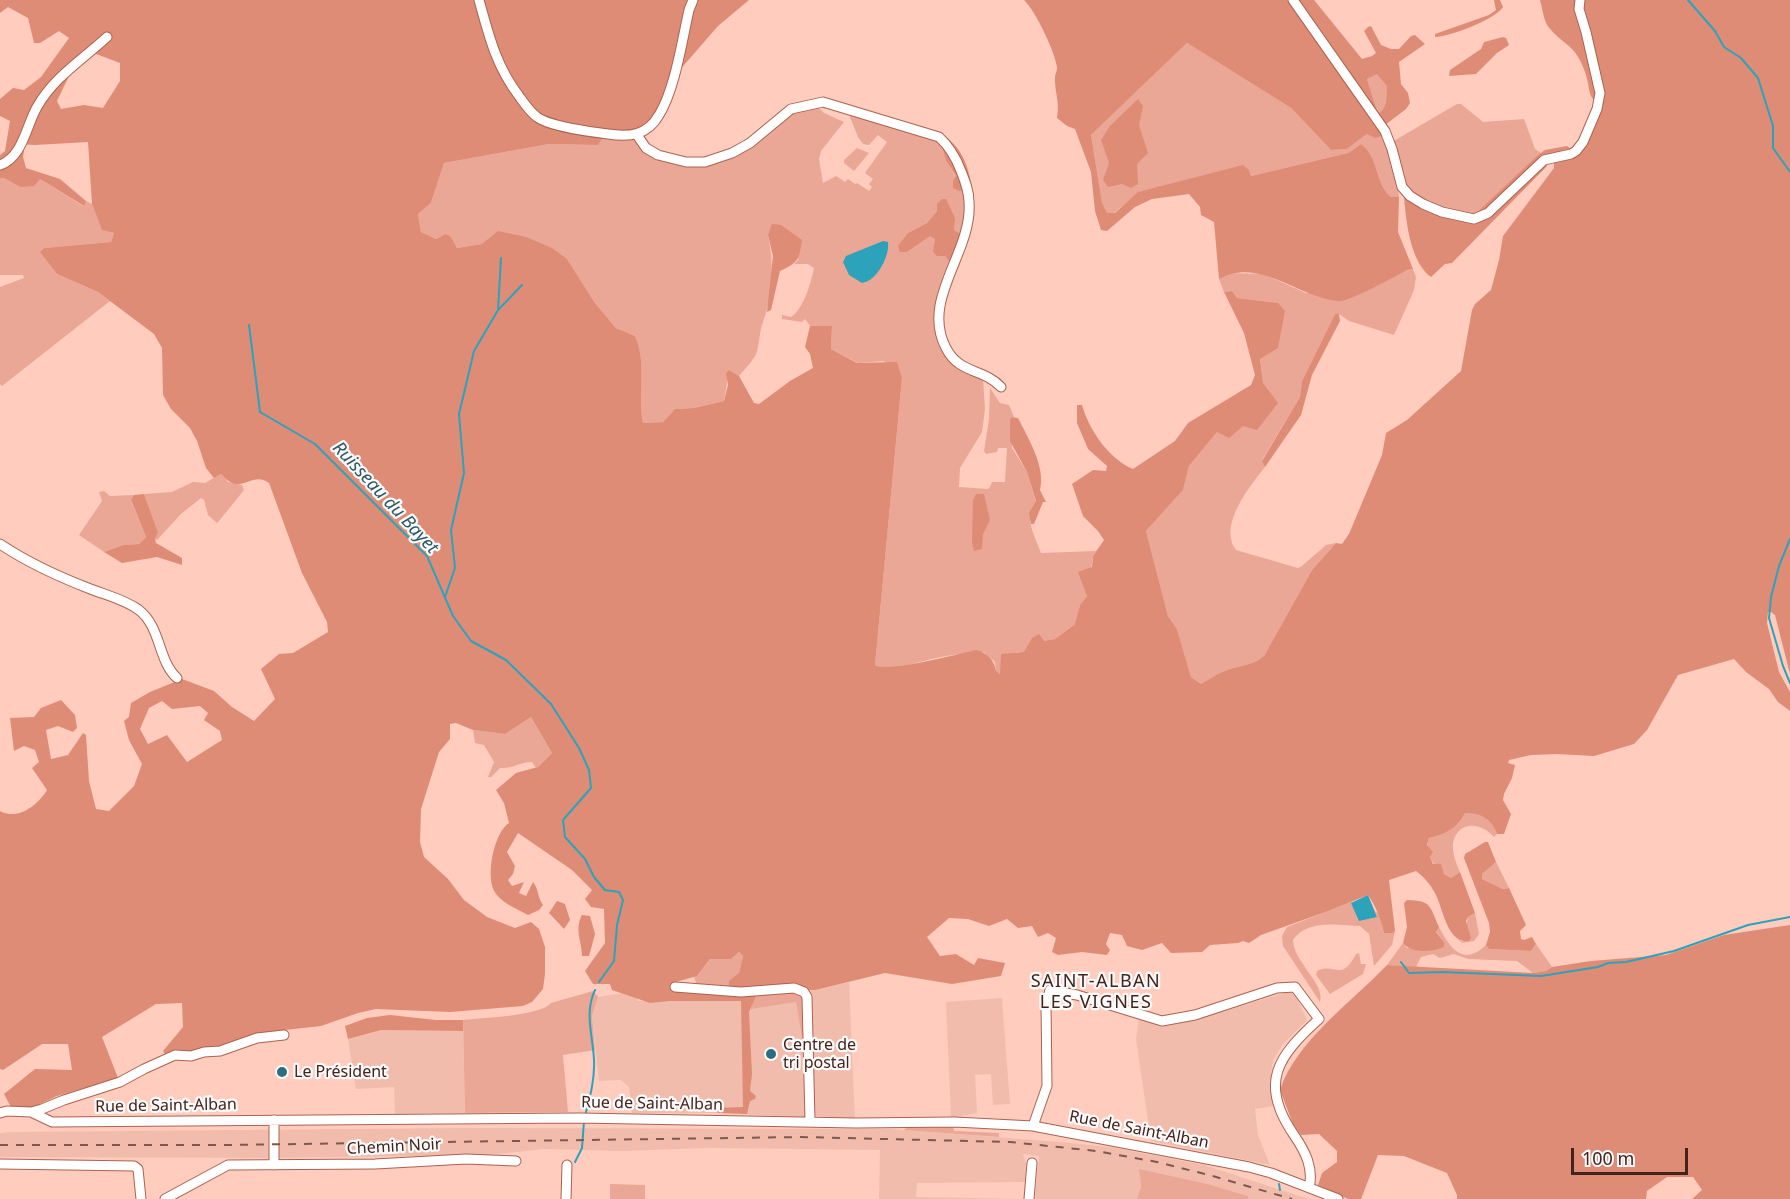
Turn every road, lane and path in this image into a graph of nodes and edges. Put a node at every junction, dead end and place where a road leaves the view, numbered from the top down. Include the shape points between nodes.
1 (479, 0) edge
2 (693, 0) edge
3 (1293, 0) edge
4 (1580, 0) edge
5 (107, 37) dead end
6 (637, 135) junction
7 (0, 165) edge
8 (1001, 387) dead end
9 (0, 544) edge
10 (177, 678) dead end
11 (675, 987) dead end
12 (284, 1035) dead end
13 (31, 1112) junction
14 (0, 1113) edge
15 (274, 1120) junction
16 (810, 1121) junction
17 (1033, 1126) junction
18 (516, 1161) dead end
19 (1032, 1163) dead end
20 (0, 1164) edge
21 (274, 1165) junction
22 (567, 1165) dead end
23 (1309, 1188) junction
24 (141, 1199) edge
25 (165, 1199) edge
26 (566, 1199) edge
27 (1029, 1199) edge
28 (1338, 1199) edge

1 - 6 street via 499,66 538,118 603,134
2 - 6 street via 661,112
3 - 4 street via 1385,131 1406,192 1431,208 1474,219 1488,213 1544,160 1572,154 1585,137 1598,109 1600,93
5 - 7 street via 56,80 38,104 15,156
6 - 8 street via 646,148 658,155 705,162 750,143 791,109 823,102 939,137 960,167 970,203 964,236 940,302 941,337 960,365 992,378
9 - 10 street via 44,569 139,610 149,623 169,670
11 - 16 street via 741,992 794,988 804,992
12 - 13 street via 257,1038 220,1051 175,1055 120,1083
13 - 14 street
13 - 15 street, Rue de Saint-Alban via 52,1122
15 - 16 street, Rue de Saint-Alban
15 - 21 street
16 - 17 street, Rue de Saint-Alban
17 - 23 street, Rue de Saint-Alban via 1271,1173
17 - 23 street via 1047,1086 1046,1003 1050,990 1162,1021 1185,1018 1276,988 1295,987 1319,1019 1284,1054 1276,1079 1278,1102 1309,1164
18 - 21 street, Chemin Noir
19 - 27 street
20 - 24 street via 134,1166 138,1169
21 - 25 street, Chemin Noir via 228,1165
22 - 26 street
23 - 28 street, Rue de Saint-Alban

